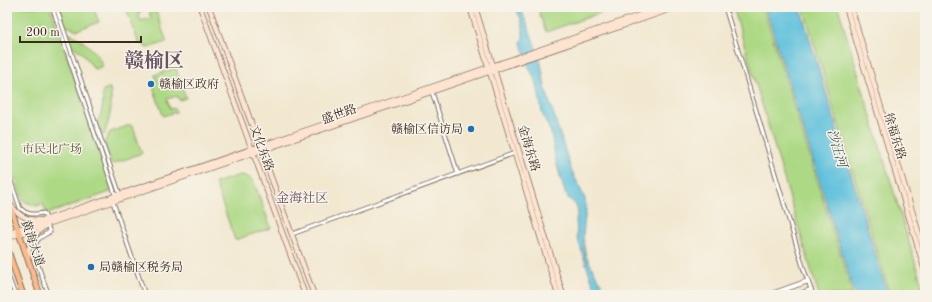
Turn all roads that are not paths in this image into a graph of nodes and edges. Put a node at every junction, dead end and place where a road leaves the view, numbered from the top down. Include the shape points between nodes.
1 (52, 7) edge
2 (56, 7) edge
3 (200, 7) edge
4 (209, 7) edge
5 (470, 7) edge
6 (475, 7) edge
7 (663, 7) edge
8 (677, 7) edge
9 (725, 7) edge
10 (846, 7) edge
11 (851, 7) edge
12 (491, 69) junction
13 (432, 92) junction
14 (261, 149) junction
15 (252, 151) junction
16 (515, 154) junction
17 (7, 170) edge
18 (458, 174) junction
19 (117, 198) junction
20 (8, 200) edge
21 (47, 223) junction
22 (19, 231) junction
23 (7, 233) edge
24 (292, 234) junction
25 (7, 238) edge
26 (7, 248) edge
27 (925, 254) edge
28 (7, 257) edge
29 (28, 260) junction
30 (13, 264) junction
31 (925, 270) edge
32 (7, 273) edge
33 (808, 281) junction
34 (811, 290) junction
35 (15, 295) edge
36 (23, 295) edge
37 (40, 295) edge
38 (49, 295) edge
39 (145, 295) edge
40 (305, 295) edge
41 (314, 295) edge
42 (558, 295) edge
43 (563, 295) edge
44 (770, 295) edge
45 (796, 295) edge
46 (812, 295) edge

1 - 19 street
2 - 19 street
3 - 15 main road, 文化东路
4 - 14 main road, 文化东路
5 - 12 main road, 金海东路
6 - 12 main road, 金海东路
7 - 12 main road, 盛世路
8 - 12 main road, 盛世路
9 - 33 street
10 - 31 main road, 徐福东路
11 - 27 main road, 徐福东路
12 - 13 main road, 盛世路
12 - 14 main road, 盛世路
12 - 16 main road, 金海东路
12 - 43 main road, 金海东路
13 - 14 main road, 盛世路
13 - 18 street
14 - 15 main road, 盛世路
14 - 24 main road, 文化东路
15 - 19 main road, 盛世路
15 - 40 main road, 文化东路
16 - 18 street
16 - 42 main road, 金海东路
17 - 21 street via 20,208 28,214 44,213
18 - 24 street
19 - 21 main road, 盛世路
19 - 39 street
20 - 21 main road via 22,217
20 - 22 main road, 黄海大道
21 - 22 main road, 盛世路
21 - 29 main road via 31,241
21 - 38 street via 50,232 36,242 34,248
22 - 23 main road, 盛世路
22 - 25 main road, 盛世路
22 - 29 main road, 黄海大道
24 - 41 main road, 文化东路
26 - 30 main road
28 - 30 main road
29 - 37 main road, 黄海大道
30 - 36 main road
32 - 35 street
33 - 34 street
33 - 44 street
34 - 45 street
34 - 46 street

